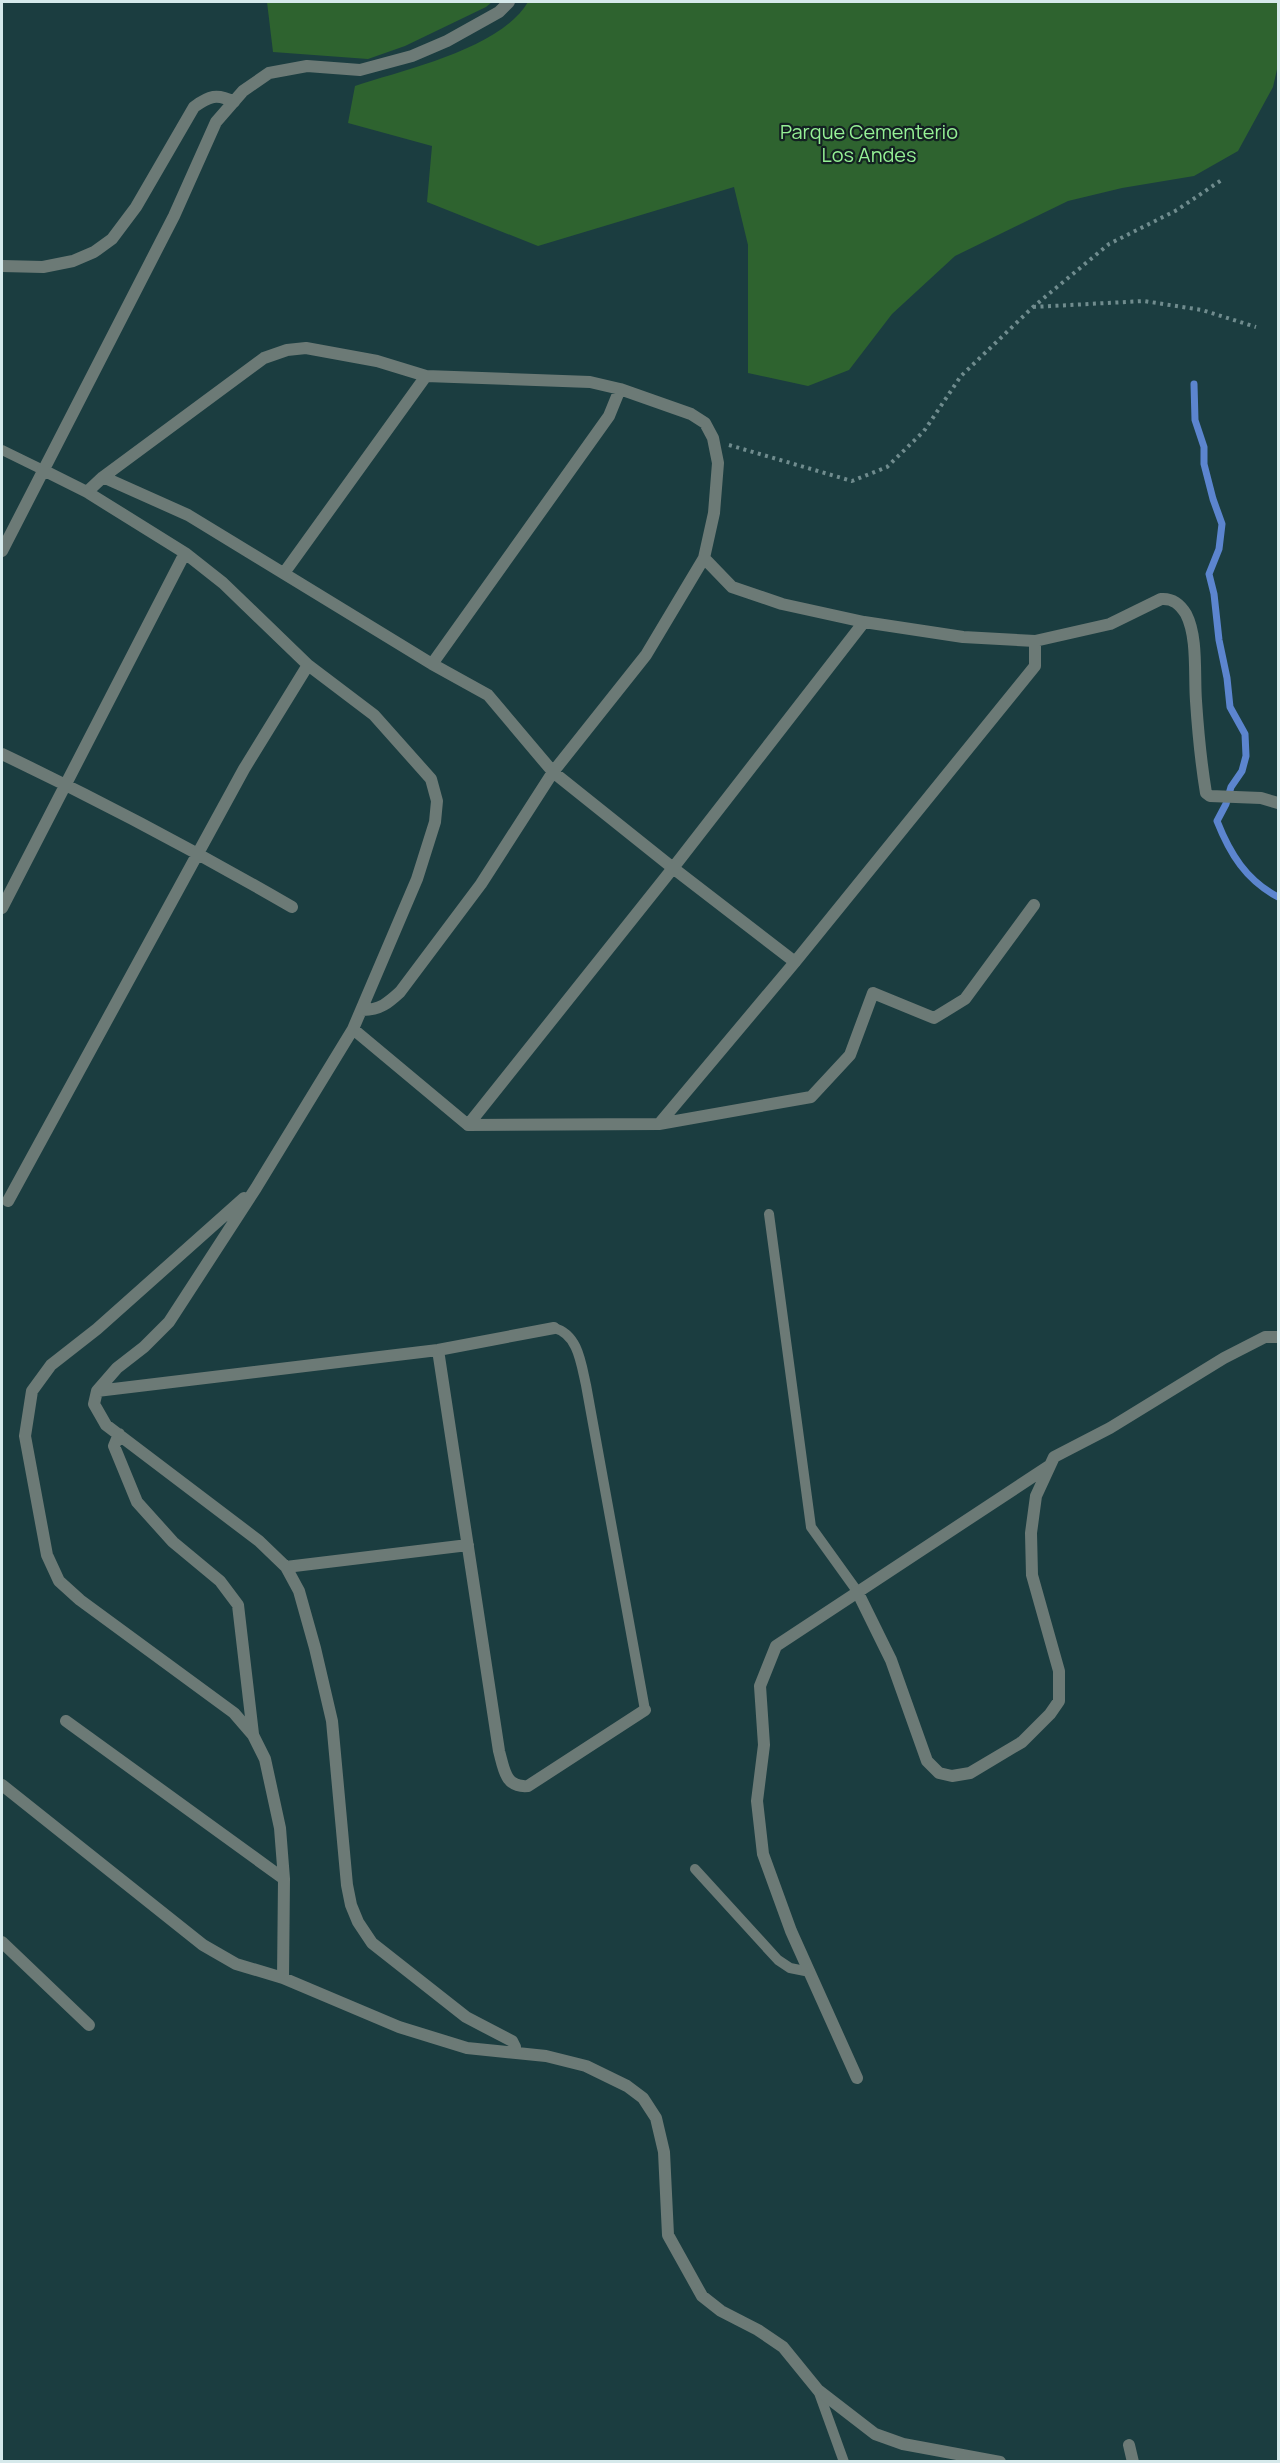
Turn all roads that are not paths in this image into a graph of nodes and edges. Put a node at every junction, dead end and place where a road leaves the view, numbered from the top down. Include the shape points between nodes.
1 (509, 2) edge
2 (234, 102) junction
3 (2, 266) edge
4 (426, 376) junction
5 (620, 389) junction
6 (2, 450) edge
7 (43, 470) junction
8 (103, 477) junction
9 (87, 492) junction
10 (2, 551) edge
11 (185, 553) junction
12 (704, 558) junction
13 (284, 573) junction
14 (864, 622) junction
15 (1035, 641) junction
16 (432, 663) junction
17 (308, 665) junction
18 (2, 754) edge
19 (553, 772) junction
20 (66, 784) junction
21 (1278, 803) edge
22 (199, 853) junction
23 (673, 868) junction
24 (1034, 905) dead end
25 (292, 907) dead end
26 (2, 908) edge
27 (795, 962) junction
28 (363, 1010) junction
29 (353, 1029) junction
30 (659, 1124) junction
31 (468, 1125) junction
32 (256, 1188) junction
33 (8, 1201) dead end
34 (769, 1214) dead end
35 (554, 1328) joint
36 (1278, 1337) edge
37 (438, 1350) junction
38 (97, 1391) junction
39 (118, 1434) junction
40 (1050, 1466) junction
41 (468, 1545) junction
42 (286, 1567) junction
43 (857, 1591) junction
44 (645, 1710) joint
45 (66, 1721) dead end
46 (253, 1735) junction
47 (2, 1785) edge
48 (695, 1869) dead end
49 (284, 1878) junction
50 (2, 1942) edge
51 (810, 1972) junction
52 (283, 1978) junction
53 (89, 2025) dead end
54 (515, 2053) junction
55 (857, 2078) dead end
56 (818, 2390) junction
57 (1129, 2445) dead end
58 (844, 2462) edge
59 (1000, 2462) edge
60 (1133, 2462) edge

1 - 2 street via 489,18 412,56 360,70 307,66 269,73
2 - 3 street via 222,96 209,96 194,107 136,207 112,238 94,252 43,267
2 - 7 street via 216,122 174,216
4 - 5 street via 590,382
4 - 8 street via 377,361 306,348 264,357
4 - 13 street
5 - 12 street via 691,414 705,423 714,440 718,463 714,513
5 - 16 street via 609,416
6 - 7 lane
7 - 9 street
7 - 10 street
8 - 9 street
8 - 13 street via 188,515
9 - 11 street
11 - 17 street via 223,583
11 - 20 street
12 - 14 street via 732,587 782,604
12 - 19 street via 646,655
13 - 16 street
14 - 15 street via 963,637
14 - 23 street
15 - 21 street via 1110,624 1161,599 1169,598 1179,604 1187,617 1194,648 1206,793
15 - 27 street via 1035,666
16 - 19 street via 488,695
17 - 22 street via 244,769
17 - 28 street via 374,715 431,779 437,801 435,822 417,879
18 - 20 street
19 - 23 street
19 - 28 street via 481,884 400,992 386,1005
20 - 22 street
20 - 26 street
22 - 25 street
22 - 33 street
23 - 27 street
23 - 31 street
24 - 30 street via 965,999 934,1018 873,993 850,1056 811,1097
27 - 30 street
28 - 29 street
29 - 31 street
29 - 32 street
30 - 31 street
32 - 38 street via 169,1322
32 - 46 street via 51,1365 32,1391 25,1436 47,1555 59,1581 234,1713
34 - 43 lane via 811,1527
35 - 37 street
35 - 44 lane via 566,1331 572,1339 586,1384
36 - 40 street via 1265,1337 1224,1358 1110,1428 1054,1457
37 - 38 street
37 - 41 street
38 - 39 street via 94,1404 106,1425
39 - 42 street via 259,1541
39 - 46 street via 114,1446 138,1502 173,1542 220,1581 238,1605
40 - 43 street
40 - 43 street via 1036,1496 1031,1533 1032,1575 1059,1671 1059,1701 1022,1742 970,1773 939,1773 927,1761 891,1660
41 - 42 street
41 - 44 street via 499,1751 510,1782 518,1787 528,1786
42 - 54 street via 299,1591 332,1721 347,1885 357,1922 372,1943 466,2017 512,2041
43 - 51 street via 776,1646 760,1686 764,1745 757,1801 763,1854
45 - 49 street
46 - 49 street via 265,1759
47 - 52 street via 203,1945 236,1964
48 - 51 lane via 778,1960 790,1968
49 - 52 street
50 - 53 street
51 - 55 street
52 - 54 street via 399,2027 467,2048
54 - 56 street via 586,2066 643,2097 656,2118 664,2152 668,2235 702,2296 783,2347
56 - 58 lane
56 - 59 street via 888,2441
57 - 60 street

